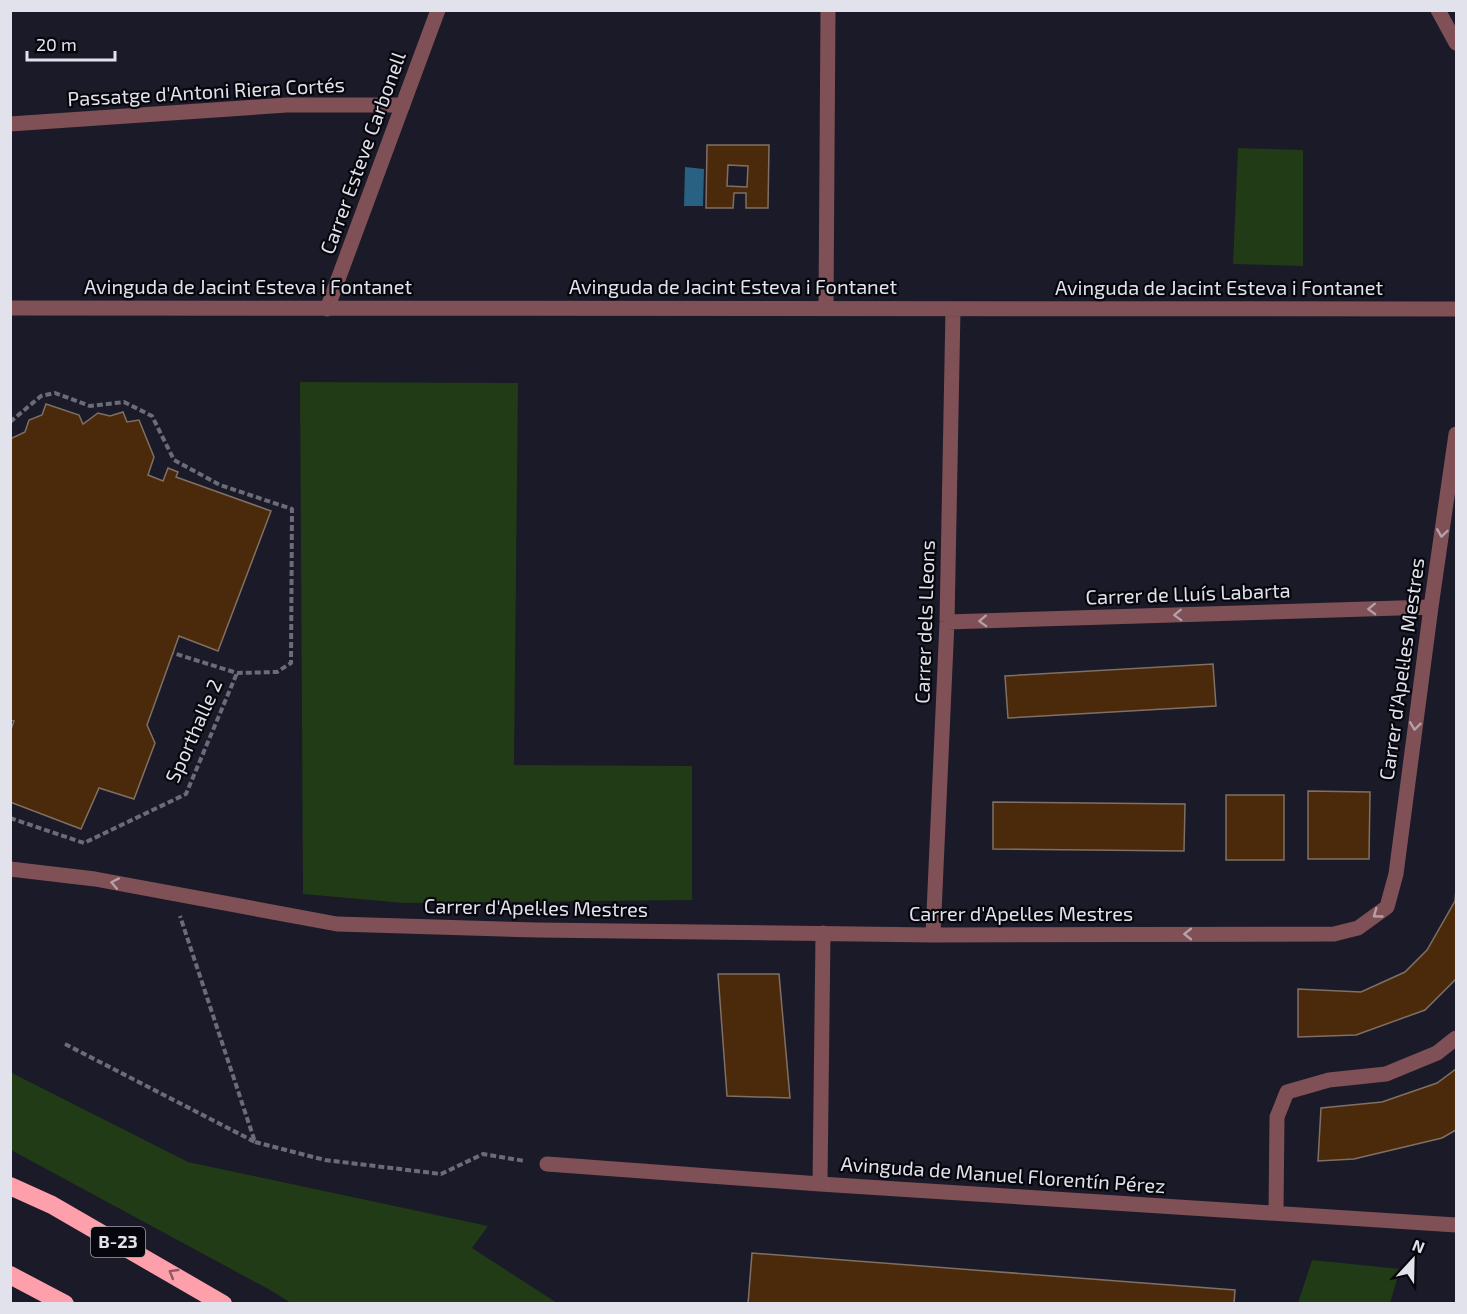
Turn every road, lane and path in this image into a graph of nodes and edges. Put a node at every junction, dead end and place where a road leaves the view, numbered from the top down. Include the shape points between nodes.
1 (438, 10) edge
2 (828, 10) edge
3 (1438, 10) edge
4 (1456, 43) edge
5 (403, 105) junction
6 (10, 124) edge
7 (826, 307) junction
8 (10, 308) edge
9 (327, 309) junction
10 (953, 309) junction
11 (1456, 309) edge
12 (10, 422) edge
13 (1456, 434) edge
14 (1431, 607) junction
15 (947, 622) junction
16 (172, 653) dead end
17 (237, 673) junction
18 (10, 818) edge
19 (10, 869) edge
20 (172, 894) junction
21 (823, 933) junction
22 (933, 935) junction
23 (1456, 1038) edge
24 (65, 1044) dead end
25 (255, 1142) junction
26 (547, 1164) joint
27 (820, 1184) junction
28 (10, 1186) edge
29 (1276, 1213) junction
30 (1456, 1225) edge
31 (10, 1275) edge
32 (64, 1304) edge
33 (223, 1304) edge

1 - 5 street, Carrer Esteve Carbonell
2 - 7 street
3 - 4 street
5 - 6 street, Passatge d'Antoni Riera Cortés via 287,105
5 - 9 street, Carrer Esteve Carbonell
7 - 9 street, Avinguda de Jacint Esteva i Fontanet
7 - 10 street, Avinguda de Jacint Esteva i Fontanet
8 - 9 street, Avinguda de Jacint Esteva i Fontanet
10 - 11 street, Avinguda de Jacint Esteva i Fontanet
10 - 15 street, Carrer dels Lleons
12 - 17 path via 41,396 55,393 90,406 124,402 152,416 174,460 220,485 292,509 291,663 277,672
13 -> 14 street, Carrer d'Apel·les Mestres
14 -> 15 street, Carrer de Lluís Labarta
14 -> 22 street, Carrer d'Apel·les Mestres via 1396,874 1387,907 1358,928 1334,934
15 - 22 street, Carrer dels Lleons
16 - 17 path
17 - 18 path, Sporthalle 2 via 186,794 84,843
20 -> 19 street, Carrer d'Apel·les Mestres via 95,879
20 - 21 street, Carrer d'Apel·les Mestres via 337,924
20 - 25 path
21 - 22 street, Carrer d'Apel·les Mestres
21 - 27 street
23 - 29 street via 1437,1053 1386,1074 1329,1080 1287,1092 1277,1117
24 - 25 path
25 - 26 path via 325,1160 441,1174 483,1154
26 - 27 street, Avinguda de Manuel Florentín Pérez
27 - 29 street, Avinguda de Manuel Florentín Pérez
33 -> 28 highway, B-23 via 62,1211
29 - 30 street, Avinguda de Manuel Florentín Pérez
31 - 32 highway

